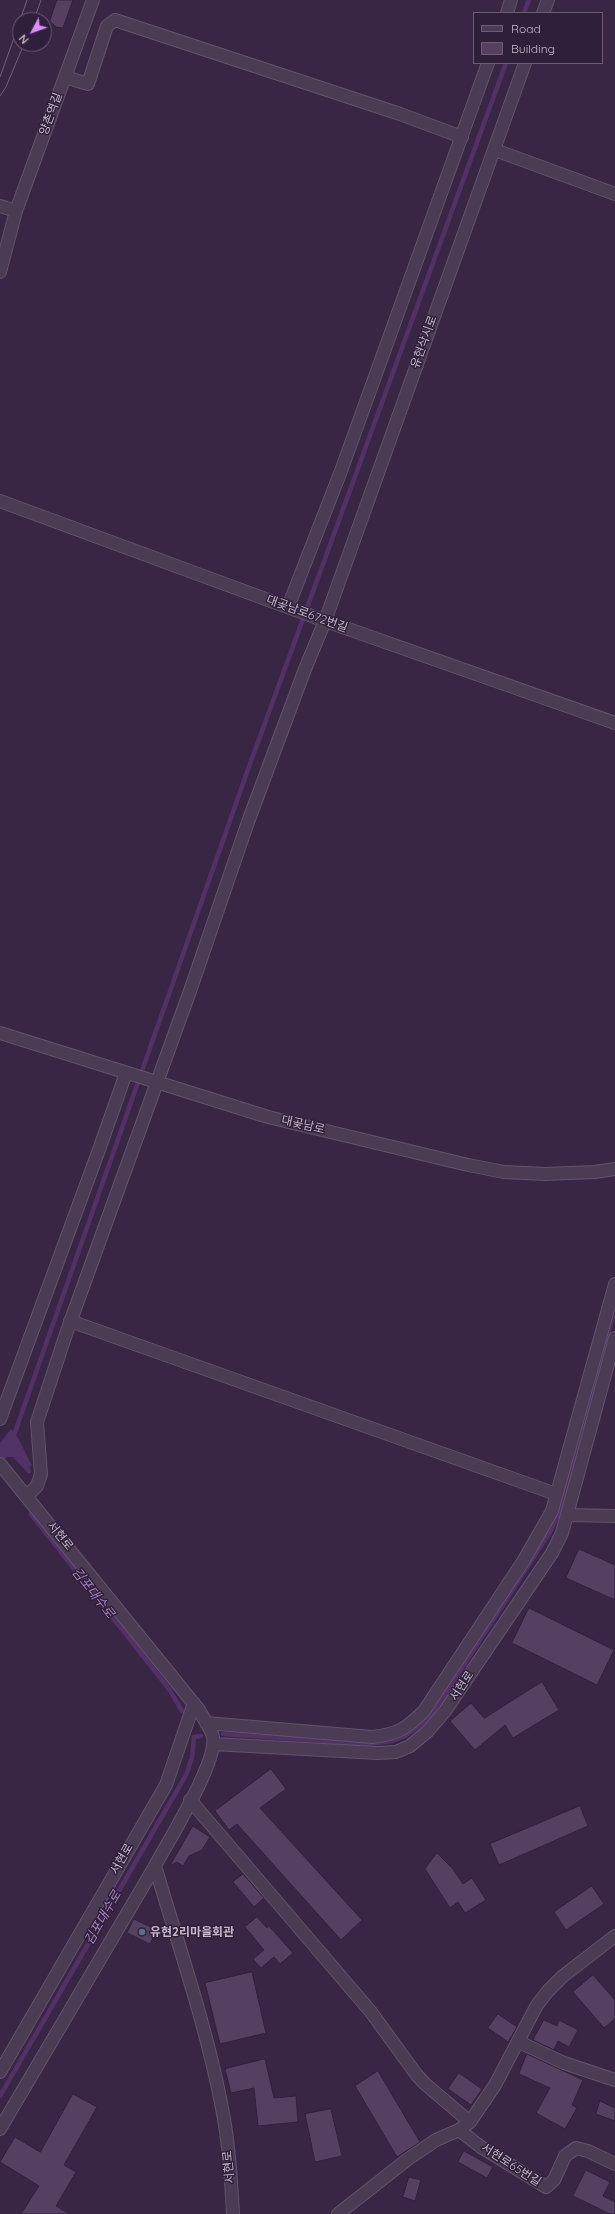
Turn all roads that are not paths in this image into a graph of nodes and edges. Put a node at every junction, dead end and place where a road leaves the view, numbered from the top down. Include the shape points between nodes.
1 (92, 0) edge
2 (511, 0) edge
3 (548, 0) edge
4 (507, 12) edge
5 (543, 12) edge
6 (488, 64) edge
7 (525, 64) edge
8 (64, 78) junction
9 (462, 137) junction
10 (495, 150) junction
11 (615, 194) edge
12 (0, 206) edge
13 (16, 211) junction
14 (0, 272) edge
15 (0, 501) edge
16 (293, 609) junction
17 (321, 619) junction
18 (615, 723) edge
19 (0, 1033) edge
20 (128, 1074) junction
21 (153, 1082) junction
22 (615, 1169) edge
23 (615, 1284) edge
24 (70, 1321) junction
25 (615, 1338) edge
26 (0, 1419) edge
27 (0, 1464) edge
28 (4, 1476) edge
29 (556, 1494) junction
30 (27, 1496) junction
31 (568, 1515) junction
32 (615, 1516) edge
33 (194, 1703) junction
34 (206, 1723) junction
35 (213, 1744) junction
36 (190, 1800) junction
37 (155, 1866) junction
38 (615, 1936) edge
39 (519, 2042) junction
40 (0, 2072) edge
41 (615, 2080) edge
42 (470, 2122) junction
43 (0, 2129) edge
44 (459, 2130) junction
45 (615, 2164) edge
46 (233, 2214) edge
47 (338, 2214) edge

1 - 8 street, 양촌역길
2 - 4 street
3 - 5 street
6 - 9 street
7 - 10 street, 유현삭시로
8 - 9 street via 88,84 107,26 115,20
8 - 13 street, 양촌역길
9 - 16 street
10 - 11 street
10 - 17 street, 유현삭시로
12 - 13 street
13 - 14 street
15 - 16 street, 대곶남로672번길
16 - 17 street, 대곶남로672번길
17 - 18 street, 대곶남로672번길
17 - 21 street, 유현삭시로 via 190,991
19 - 20 street, 대곶남로
20 - 21 street, 대곶남로
20 - 26 street
21 - 22 street, 대곶남로 via 268,1118 504,1172 544,1174
21 - 24 street, 유현삭시로
23 - 29 street
24 - 29 street
24 - 30 street, 유현삭시로 via 37,1422 41,1474 37,1486
25 - 31 street, 서현로
27 - 28 street, 서현로
28 - 30 street, 서현로
29 - 34 street via 544,1528 524,1560 424,1711 403,1730 372,1737
30 - 33 street, 서현로
31 - 32 street
31 - 35 street, 서현로 via 552,1553 445,1711 420,1739 410,1746 396,1752 378,1753
33 - 34 street, 서현로
33 - 40 street, 서현로 via 166,1785
34 - 35 street, 서현로 via 213,1737
35 - 36 street via 206,1770
36 - 37 street
36 - 42 street via 371,2012 416,2074
37 - 43 street
37 - 46 street, 서현로 via 220,2102 228,2152
38 - 39 street via 563,1976 548,1991 537,2005
39 - 41 street via 564,2064
39 - 42 street
42 - 44 street
44 - 45 street, 서현로65번길 via 481,2147 546,2187 554,2180 565,2156 576,2148 588,2150
44 - 47 street via 436,2140 414,2155

